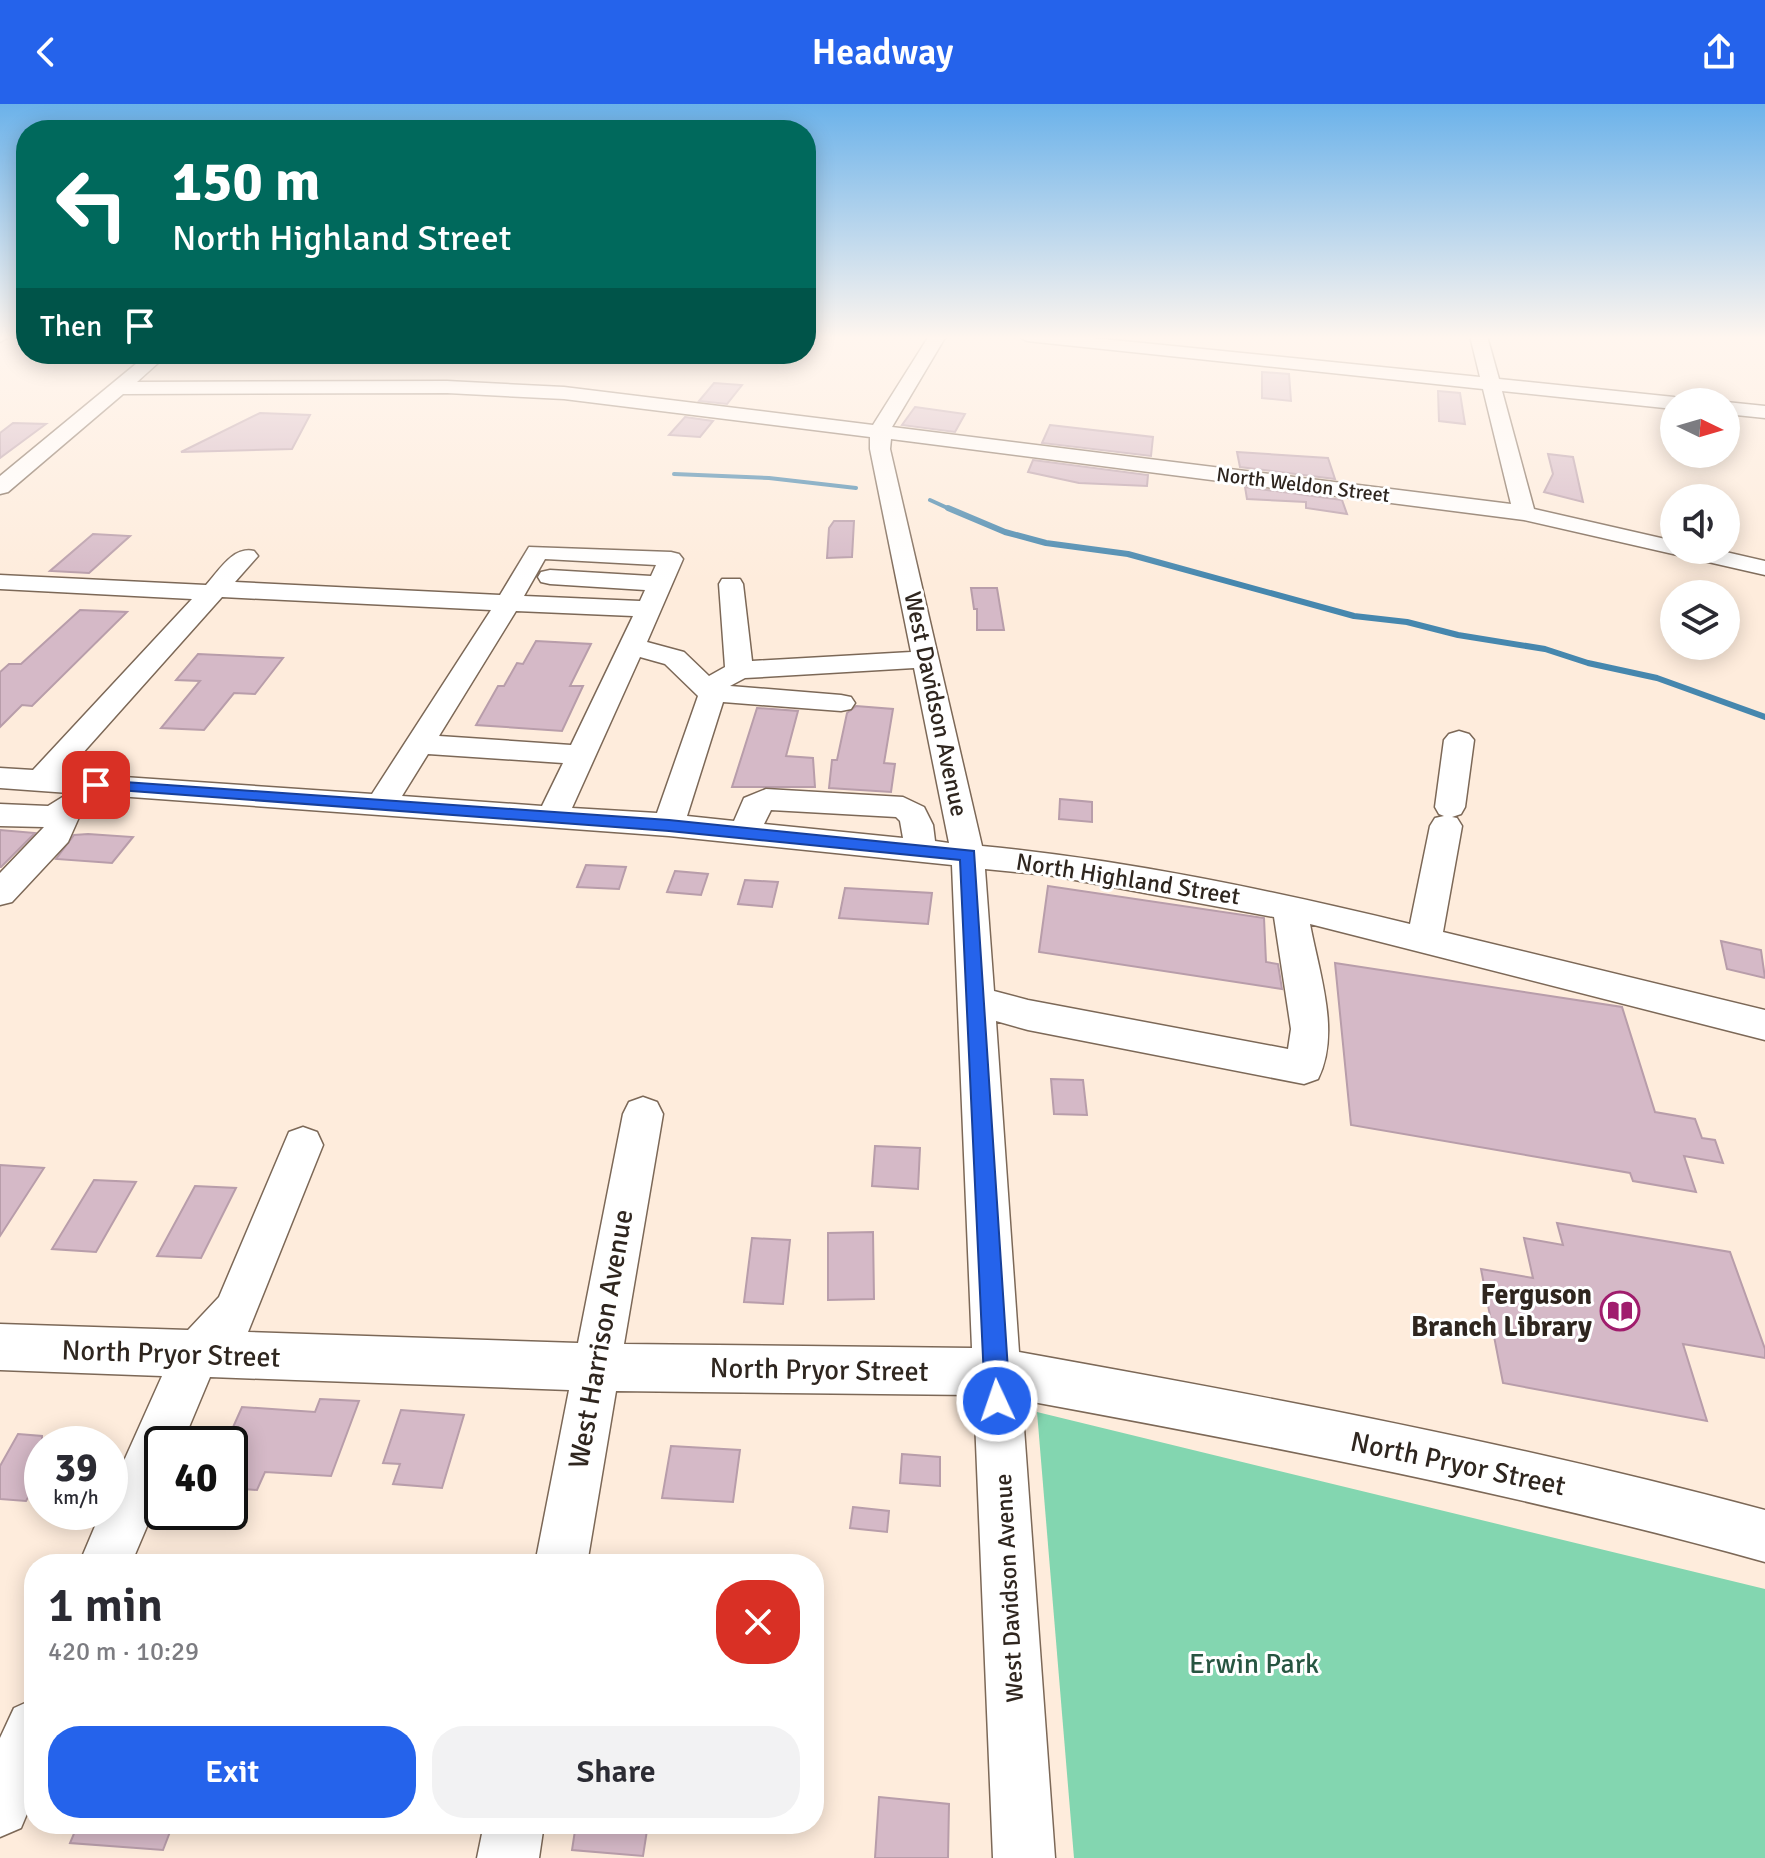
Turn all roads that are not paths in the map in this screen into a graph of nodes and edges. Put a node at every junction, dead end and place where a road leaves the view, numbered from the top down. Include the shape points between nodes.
1 (80, 418) edge
2 (760, 418) edge
3 (888, 418) edge
4 (1500, 418) edge
5 (880, 432) junction
6 (3, 483) edge
7 (1524, 513) junction
8 (1660, 545) edge
9 (246, 556) dead end
10 (1740, 562) edge
11 (1765, 568) edge
12 (0, 582) edge
13 (731, 584) dead end
14 (214, 591) junction
15 (654, 597) junction
16 (508, 603) junction
17 (631, 649) junction
18 (926, 659) junction
19 (739, 670) junction
20 (713, 693) junction
21 (841, 703) dead end
22 (1459, 740) dead end
23 (419, 744) junction
24 (581, 755) junction
25 (0, 778) edge
26 (41, 780) junction
27 (96, 785) junction
28 (380, 806) junction
29 (66, 812) junction
30 (0, 815) edge
31 (552, 818) junction
32 (669, 825) junction
33 (745, 833) junction
34 (919, 850) junction
35 (968, 855) junction
36 (0, 893) edge
37 (1290, 908) junction
38 (1424, 940) junction
39 (978, 1001) junction
40 (1765, 1025) edge
41 (643, 1114) dead end
42 (303, 1145) dead end
43 (0, 1347) edge
44 (195, 1356) junction
45 (596, 1367) junction
46 (996, 1372) junction
47 (1765, 1536) edge
48 (109, 1554) edge
49 (563, 1554) edge
50 (24, 1751) edge
51 (0, 1807) edge
52 (512, 1834) edge
53 (508, 1858) edge
54 (1024, 1858) edge

1 - 6 street
2 - 5 street, North Weldon Street
3 - 5 street
4 - 7 street
5 - 7 street, North Weldon Street
5 - 18 street, West Davidson Avenue
7 - 8 street, North Weldon Street
9 - 14 street
10 - 11 street
12 - 14 street
13 - 19 street
14 - 16 street
14 - 26 street
15 - 16 street
15 - 16 street via 524,576
15 - 17 street
16 - 23 street
17 - 20 street via 670,656
17 - 24 street
18 - 19 street
18 - 35 street, West Davidson Avenue
19 - 20 street via 719,681
20 - 21 street
20 - 32 street
22 - 38 street
23 - 24 street
23 - 28 street
24 - 31 street
25 - 26 street, North Highland Street
26 - 27 street, North Highland Street
27 - 28 street, North Highland Street
27 - 29 street
28 - 31 street, North Highland Street
29 - 30 street via 48,818
29 - 36 street via 57,834
31 - 32 street, North Highland Street
32 - 33 street, North Highland Street
33 - 34 street, North Highland Street
33 - 34 street via 755,805 766,799 903,807 917,820
34 - 35 street, North Highland Street
35 - 37 street, North Highland Street
35 - 39 street, West Davidson Avenue
37 - 38 street, North Highland Street
37 - 39 street via 1310,1029 1304,1068
38 - 40 street, North Highland Street
39 - 46 street, West Davidson Avenue
41 - 45 street, West Harrison Avenue
42 - 44 street via 235,1313
43 - 44 street, North Pryor Street
44 - 45 street, North Pryor Street
44 - 48 street
45 - 46 street, North Pryor Street
45 - 49 street, West Harrison Avenue
46 - 47 street, North Pryor Street via 1256,1419
46 - 54 street, West Davidson Avenue
50 - 51 street
52 - 53 street

